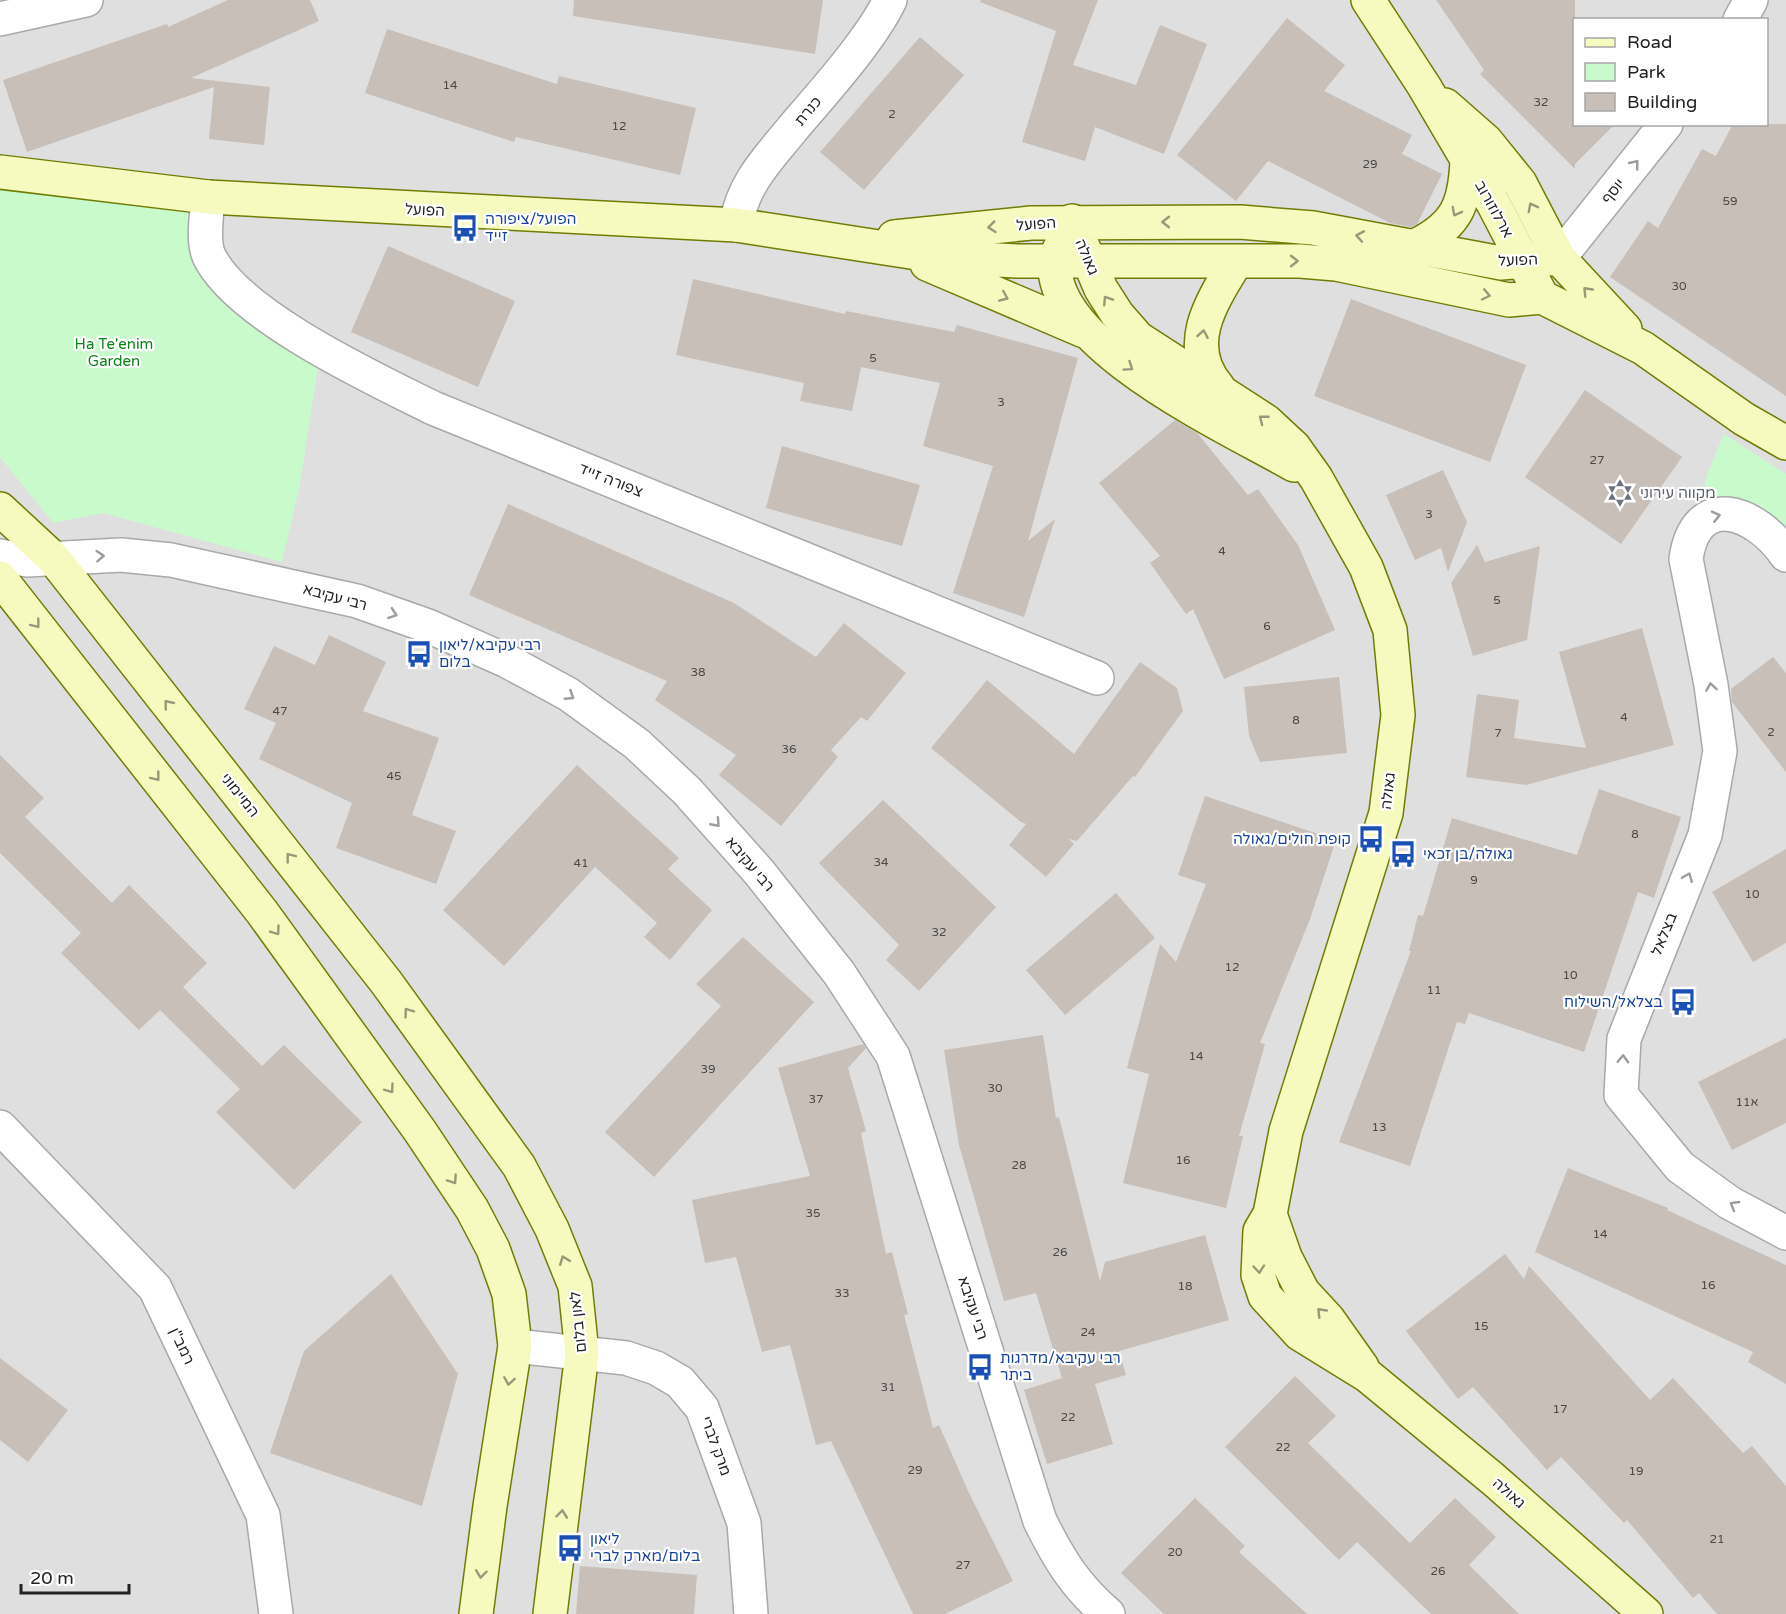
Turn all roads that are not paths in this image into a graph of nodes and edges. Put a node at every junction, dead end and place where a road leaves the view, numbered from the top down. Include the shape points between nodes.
1 (86, 0) edge
2 (890, 0) edge
3 (1368, 0) edge
4 (1751, 0) edge
5 (1741, 18) edge
6 (0, 19) edge
7 (1424, 86) junction
8 (1664, 126) edge
9 (1467, 161) junction
10 (0, 172) edge
11 (208, 197) junction
12 (1072, 221) junction
13 (736, 225) junction
14 (851, 242) junction
15 (1417, 246) junction
16 (892, 249) junction
17 (1559, 258) junction
18 (1055, 261) junction
19 (1088, 261) junction
20 (1236, 262) junction
21 (1523, 263) junction
22 (1542, 297) junction
23 (1084, 331) junction
24 (1643, 348) junction
25 (1218, 387) junction
26 (1786, 443) edge
27 (1316, 478) junction
28 (0, 509) edge
29 (1786, 555) edge
30 (0, 556) edge
31 (54, 559) junction
32 (0, 578) edge
33 (1097, 678) dead end
34 (467, 1093) joint
35 (0, 1127) edge
36 (1786, 1233) edge
37 (515, 1346) junction
38 (582, 1353) junction
39 (276, 1614) edge
40 (476, 1614) edge
41 (550, 1614) edge
42 (751, 1614) edge
43 (1108, 1614) edge
44 (1646, 1614) edge

1 - 6 street
2 - 13 street, כנרת via 816,101 756,173 740,201
3 - 7 street, ארלוזורוב
4 - 5 street
7 - 9 street, ארלוזורוב
17 -> 7 street, ארלוזורוב via 1520,183 1486,141
17 -> 8 street, יוסף
9 -> 15 street via 1464,196 1454,218
9 - 21 street, ארלוזורוב via 1494,203
10 - 11 street, הפועל
11 - 13 street, הפועל
11 - 33 street, צפורה זייד via 208,254 217,270 251,303 293,333 373,378 434,408
12 -> 14 street, הפועל
15 -> 12 street, הפועל via 1313,228 1240,222
12 - 18 street, גאולה
12 - 19 street, גאולה
13 - 14 street, הפועל
14 - 16 street, הפועל
15 - 21 street, הפועל via 1501,263
16 - 18 street, הפועל via 943,257
16 -> 23 street
17 - 21 street, הפועל
17 - 22 street, הפועל
24 -> 17 street, ארלוזורוב
18 - 19 street, הפועל
18 - 23 street, גאולה via 1066,303
19 - 20 street, הפועל
25 -> 19 street, גאולה via 1138,338 1117,314
20 -> 22 street, הפועל via 1336,264 1509,300
25 -> 20 street via 1206,373 1200,352 1203,331 1210,308
21 - 22 street, ארלוזורוב
22 - 24 street, ארלוזורוב
23 -> 27 street, גאולה via 1174,398
24 - 26 street, ארלוזורוב via 1744,419
27 -> 25 street, גאולה via 1266,421
27 - 44 street, גאולה via 1366,567 1390,630 1398,715 1386,813 1286,1131 1270,1214 1260,1231 1258,1275 1265,1296 1300,1334 1368,1376 1493,1479
28 - 31 street, המיימוני
36 -> 29 street, בצלאל via 1730,1203 1680,1167 1621,1095 1624,1039 1705,835 1720,751 1686,559 1688,541 1697,525 1709,516 1724,513 1742,517 1760,528
30 - 31 street, רבי עקיבא
34 -> 31 street, המיימוני via 298,868
31 -> 43 street, רבי עקיבא via 121,555 171,560 357,601 428,626 507,661 568,694 637,744 687,791 759,872 839,973 893,1056 1040,1521 1061,1564
32 -> 37 street via 262,912 420,1131 472,1209 493,1249 510,1294
38 -> 34 street, לאון בלום via 575,1286 552,1229 519,1166
35 - 39 street, רמב"ן via 155,1288 262,1515
37 - 38 street, מרק לברי
37 -> 40 street
41 -> 38 street, לאון בלום
38 - 42 street, מרק לברי via 626,1358 656,1368 680,1382 702,1408 744,1523

